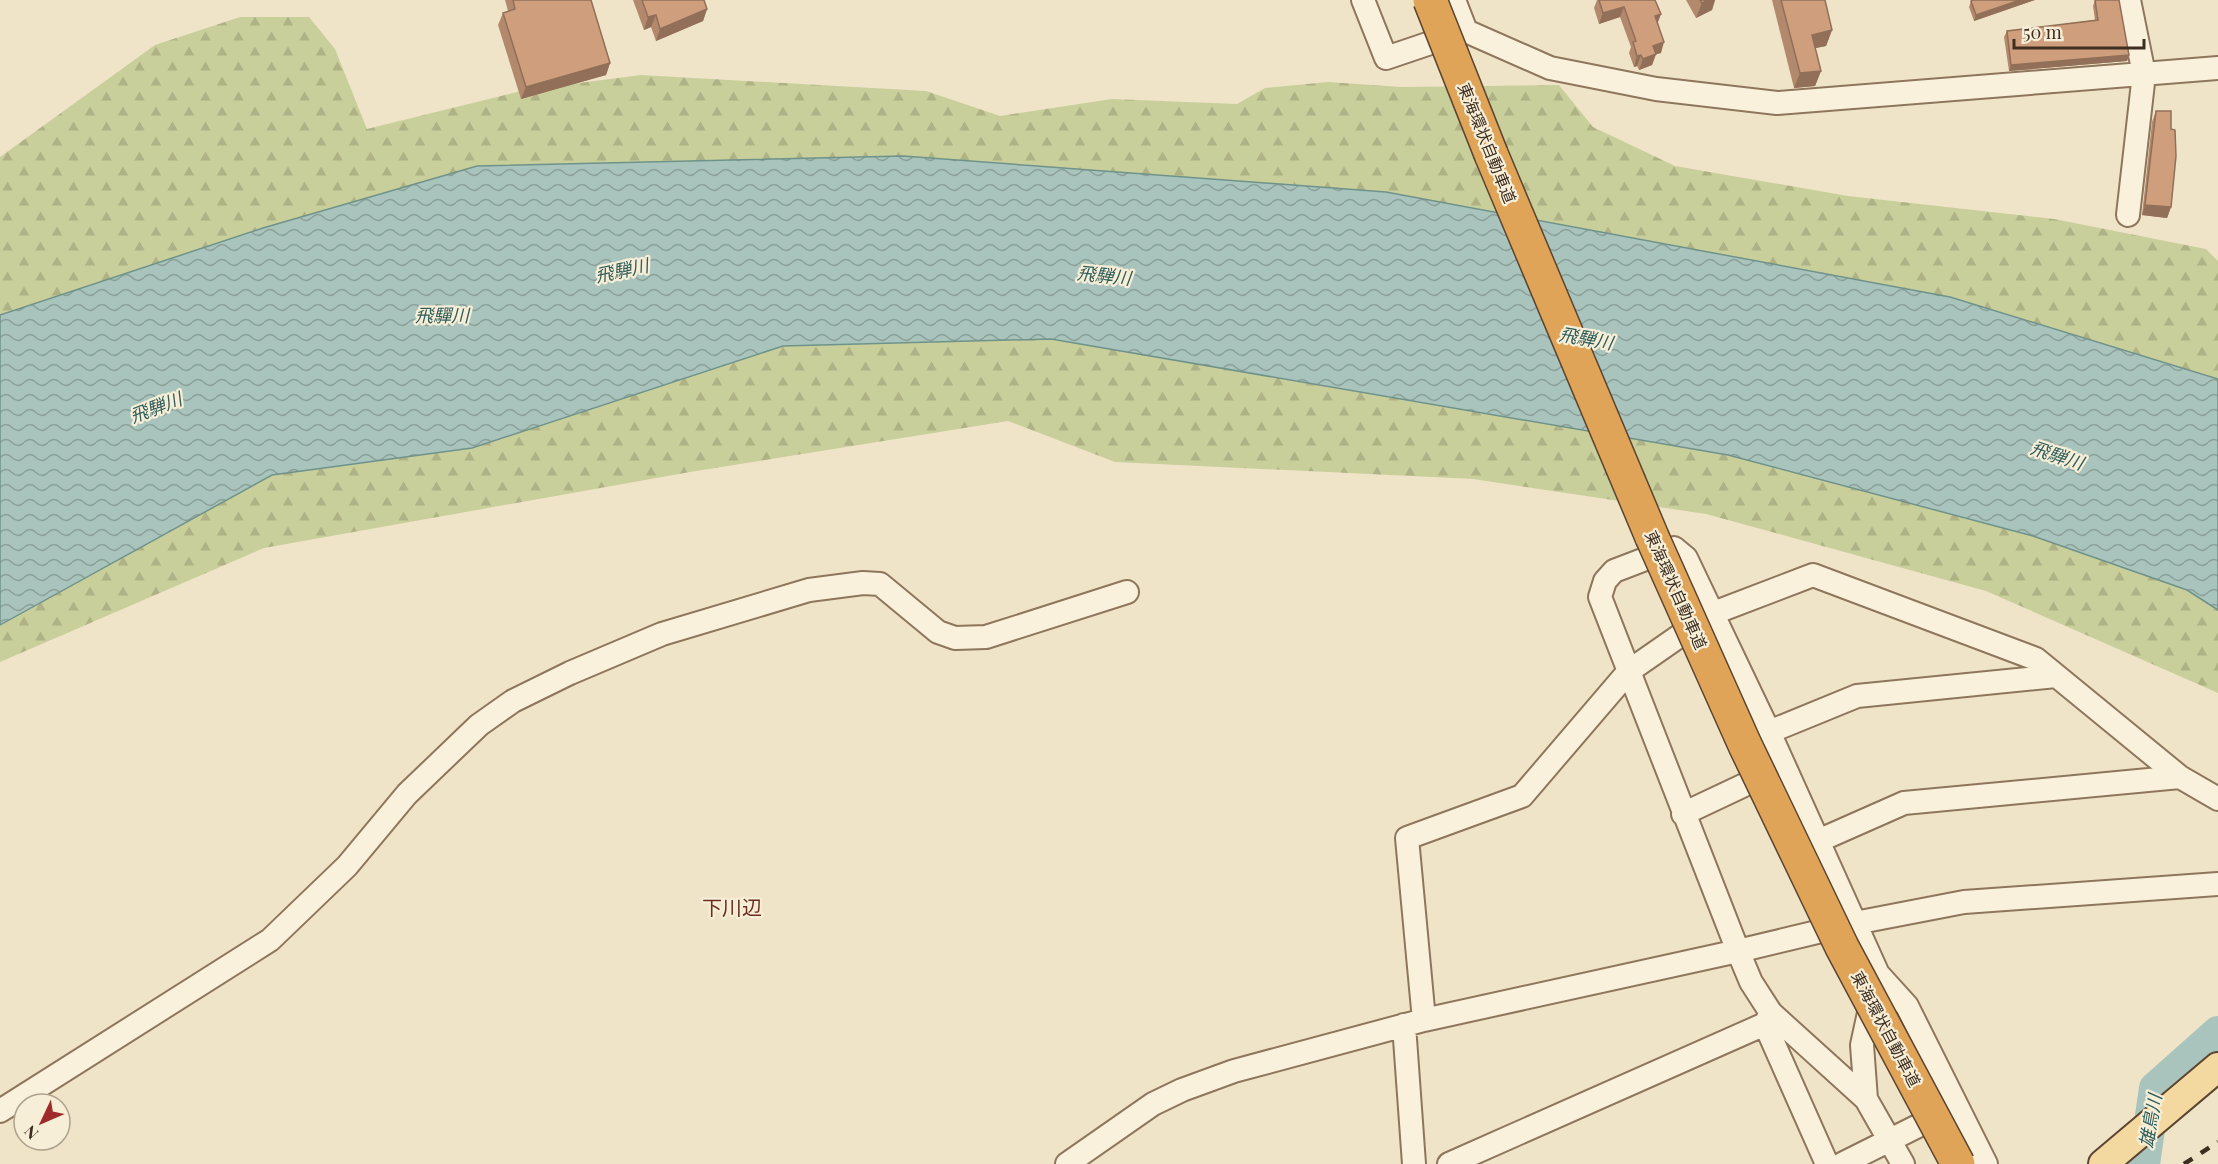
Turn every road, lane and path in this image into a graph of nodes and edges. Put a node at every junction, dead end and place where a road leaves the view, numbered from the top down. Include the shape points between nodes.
1 (1363, 0) edge
2 (1430, 0) edge
3 (1454, 0) edge
4 (2129, 0) edge
5 (1466, 31) junction
6 (2218, 68) edge
7 (2144, 74) junction
8 (2128, 215) dead end
9 (1127, 592) dead end
10 (1711, 614) junction
11 (1629, 671) junction
12 (2056, 676) junction
13 (1769, 732) junction
14 (1784, 767) junction
15 (2180, 777) junction
16 (2218, 799) edge
17 (1683, 814) junction
18 (1818, 841) junction
19 (2218, 884) edge
20 (1855, 923) junction
21 (1738, 951) junction
22 (1878, 974) junction
23 (1768, 1019) junction
24 (1414, 1022) junction
25 (2218, 1067) edge
26 (1866, 1099) junction
27 (1958, 1106) junction
28 (0, 1111) edge
29 (1891, 1142) junction
30 (1067, 1164) edge
31 (1414, 1164) edge
32 (1449, 1164) edge
33 (1827, 1164) edge
34 (1842, 1164) edge
35 (1903, 1164) edge
36 (1958, 1164) edge
37 (1986, 1164) edge
38 (2103, 1164) edge

1 - 5 street via 1386,58
2 - 36 highway, 東海環状自動車道, bridge via 1640,508 1745,745 1842,947
3 - 5 street
4 - 7 street
5 - 7 street via 1550,68 1656,88 1778,103
6 - 7 street
7 - 8 street
9 - 28 street via 986,637 955,638 938,632 880,585 863,583 809,590 662,634 570,673 513,701 479,725 407,794 347,866 270,940
10 - 11 street
10 - 11 street via 1686,558 1674,548 1614,572 1605,580 1600,597
10 - 12 street via 1813,575 2036,659
10 - 13 street
11 - 17 street
11 - 24 street via 1522,796 1407,838
12 - 13 street via 1857,696
12 - 15 street
13 - 14 street
14 - 17 street
14 - 18 street
15 - 16 street
15 - 18 street via 1904,803
17 - 21 street
18 - 20 street
19 - 20 street via 1964,902
20 - 21 street
20 - 22 street
21 - 23 street
21 - 24 street
22 - 26 street via 1862,1045
22 - 27 street via 1907,1006
23 - 26 street
23 - 32 street
23 - 33 street
24 - 30 street via 1234,1071 1182,1090 1153,1104
24 - 31 street
25 - 38 main road
26 - 29 street
27 - 29 street
27 - 37 street
29 - 34 street
29 - 35 street

